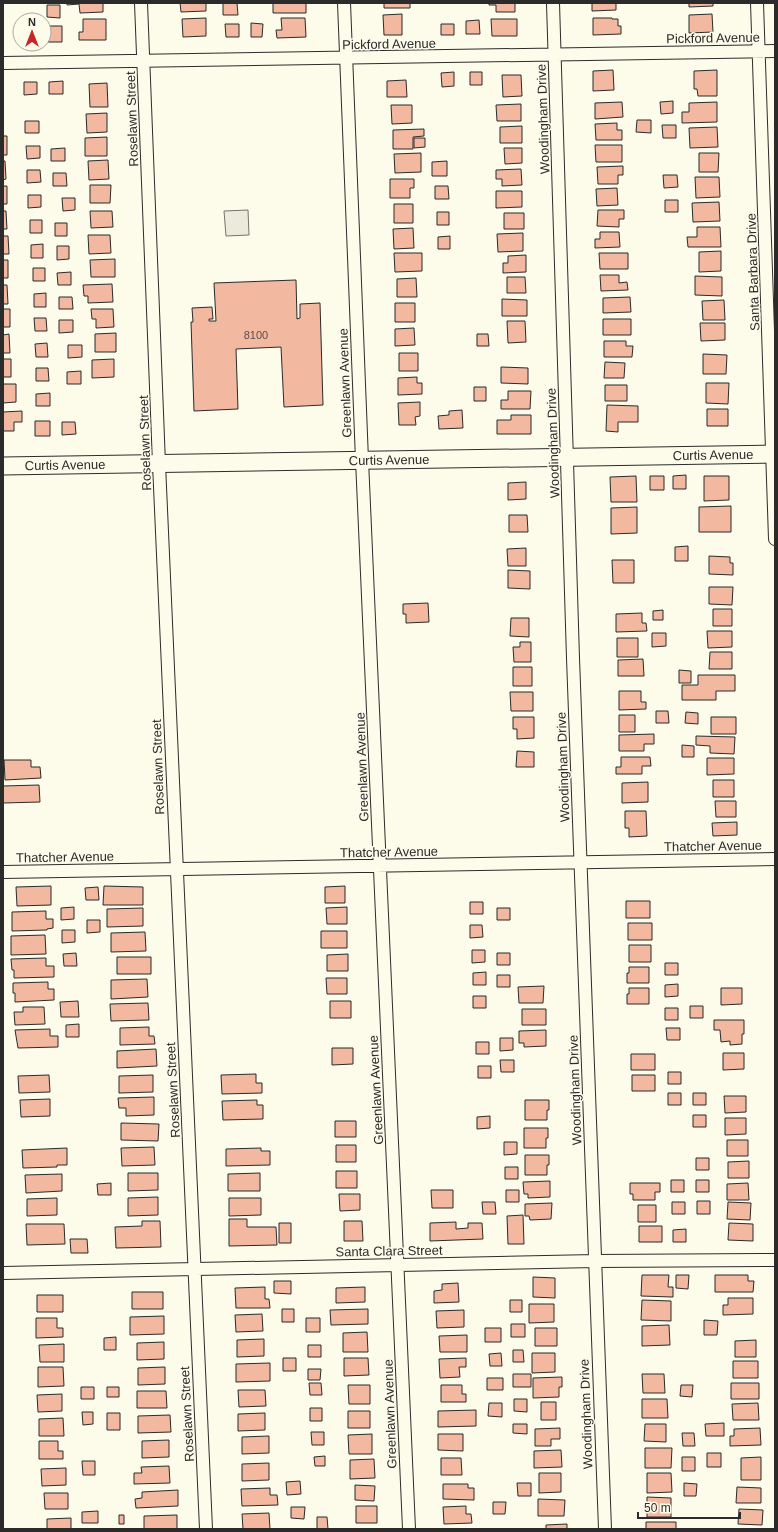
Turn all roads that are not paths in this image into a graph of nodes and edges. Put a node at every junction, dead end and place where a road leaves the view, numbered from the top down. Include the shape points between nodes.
1 (141, 3) edge
2 (344, 3) edge
3 (553, 3) edge
4 (757, 3) edge
5 (759, 51) junction
6 (775, 51) edge
7 (554, 55) junction
8 (346, 58) junction
9 (144, 61) junction
10 (3, 63) edge
11 (774, 454) edge
12 (568, 457) junction
13 (362, 460) junction
14 (159, 464) junction
15 (3, 466) edge
16 (775, 539) edge
17 (775, 859) edge
18 (580, 862) junction
19 (380, 866) junction
20 (177, 869) junction
21 (3, 872) edge
22 (775, 1260) edge
23 (595, 1261) junction
24 (398, 1265) junction
25 (194, 1269) junction
26 (3, 1274) edge
27 (206, 1529) edge
28 (409, 1529) edge
29 (604, 1529) edge

1 - 9 street, Roselawn Street
2 - 8 street, Greenlawn Avenue
3 - 7 street, Woodingham Drive
4 - 5 street, Santa Barbara Drive
5 - 6 street, Pickford Avenue
5 - 7 street, Pickford Avenue
5 - 11 street, Santa Barbara Drive
7 - 8 street, Pickford Avenue
7 - 12 street, Woodingham Drive
8 - 9 street, Pickford Avenue
8 - 13 street, Greenlawn Avenue
9 - 10 street, Pickford Avenue
9 - 14 street, Roselawn Street
11 - 12 street, Curtis Avenue
11 - 16 street, Santa Barbara Drive
12 - 13 street, Curtis Avenue
12 - 18 street, Woodingham Drive
13 - 14 street, Curtis Avenue
13 - 19 street, Greenlawn Avenue
14 - 15 street, Curtis Avenue
14 - 20 street, Roselawn Street
17 - 18 street, Thatcher Avenue
18 - 19 street, Thatcher Avenue
18 - 23 street, Woodingham Drive
19 - 20 street, Thatcher Avenue
19 - 24 street, Greenlawn Avenue
20 - 21 street, Thatcher Avenue
20 - 25 street, Roselawn Street
22 - 23 street, Santa Clara Street
23 - 24 street, Santa Clara Street
23 - 29 street, Woodingham Drive
24 - 25 street, Santa Clara Street
24 - 28 street, Greenlawn Avenue
25 - 26 street, Santa Clara Street
25 - 27 street, Roselawn Street

